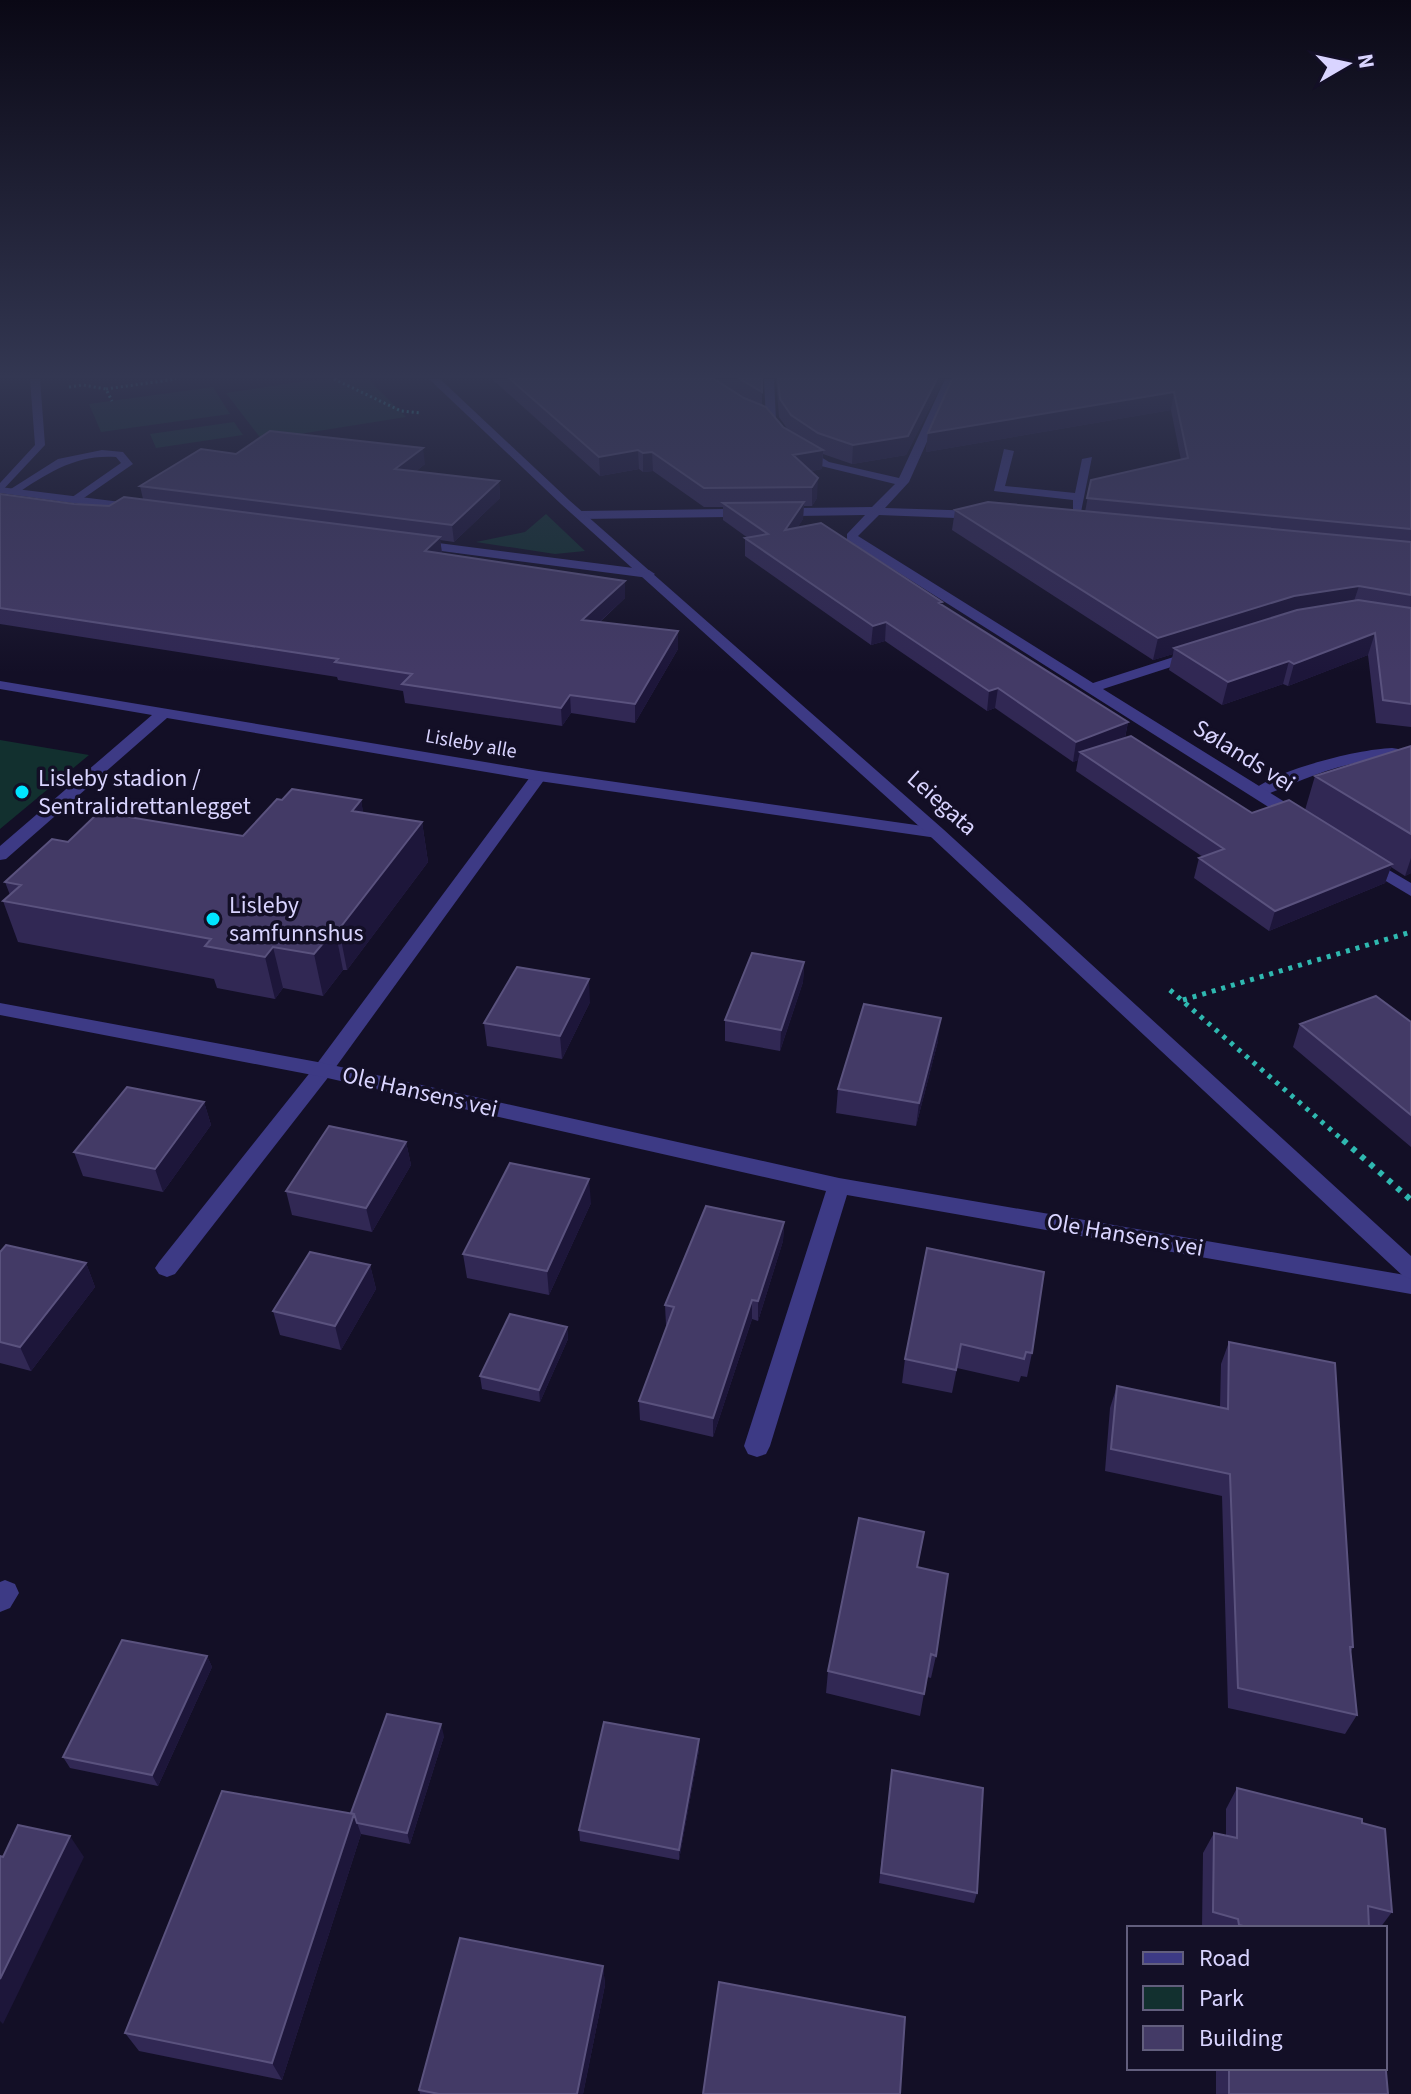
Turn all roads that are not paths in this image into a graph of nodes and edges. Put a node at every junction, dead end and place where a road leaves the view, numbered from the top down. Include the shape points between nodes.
1 (30, 477) edge
2 (108, 477) edge
3 (539, 477) edge
4 (880, 477) edge
5 (905, 477) edge
6 (1001, 477) edge
7 (1084, 477) edge
8 (903, 482) junction
9 (4, 491) edge
10 (1079, 497) junction
11 (74, 500) junction
12 (154, 510) edge
13 (875, 511) junction
14 (580, 515) junction
15 (998, 517) edge
16 (1075, 525) edge
17 (399, 542) edge
18 (649, 574) junction
19 (1204, 652) edge
20 (0, 685) edge
21 (1091, 688) junction
22 (165, 712) junction
23 (1411, 756) edge
24 (539, 776) junction
25 (1259, 792) junction
26 (1309, 825) edge
27 (937, 833) junction
28 (1346, 849) edge
29 (0, 855) edge
30 (1411, 891) edge
31 (0, 1009) edge
32 (323, 1070) junction
33 (839, 1186) junction
34 (167, 1268) dead end
35 (1411, 1270) edge
36 (1411, 1285) edge
37 (757, 1446) dead end

1 - 9 street
2 - 11 street
3 - 14 street, Leiegata
4 - 8 street
5 - 8 street
6 - 10 street via 998,489
7 - 10 street
8 - 13 street
9 - 11 street
10 - 16 street
11 - 12 street
13 - 14 street
13 - 15 street
13 - 21 street, Sølands vei via 851,537
14 - 18 street, Leiegata
17 - 18 street
18 - 27 street, Leiegata
19 - 21 street
20 - 22 street, Lisleby alle
21 - 25 street, Sølands vei
22 - 24 street, Lisleby alle
22 - 29 street
23 - 25 street via 1366,753
24 - 27 street, Lisleby alle
24 - 32 street
25 - 26 street, Sølands vei
27 - 35 street, Leiegata
28 - 30 street
31 - 32 street, Ole Hansens vei
32 - 33 street, Ole Hansens vei
32 - 34 street
33 - 36 street, Ole Hansens vei
33 - 37 street

